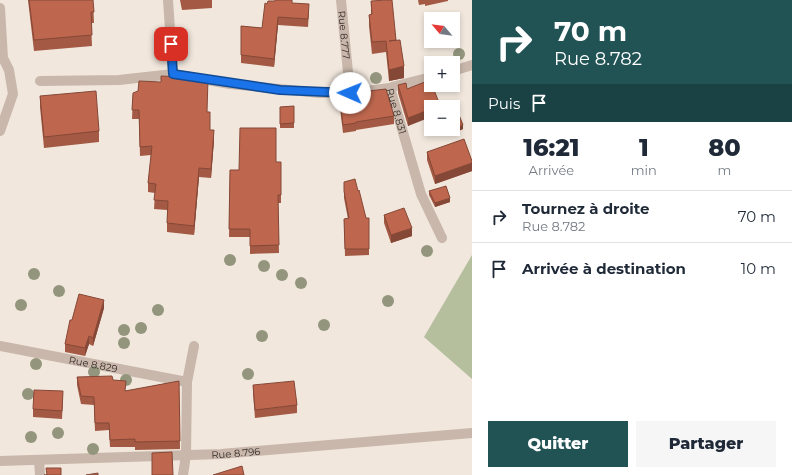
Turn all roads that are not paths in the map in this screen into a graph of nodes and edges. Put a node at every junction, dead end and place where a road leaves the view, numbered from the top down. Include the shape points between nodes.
1 (168, 0) edge
2 (341, 0) edge
3 (0, 8) edge
4 (472, 65) edge
5 (460, 68) edge
6 (173, 74) junction
7 (424, 78) edge
8 (40, 81) dead end
9 (390, 88) junction
10 (350, 93) junction
11 (0, 130) edge
12 (442, 238) dead end
13 (0, 346) edge
14 (194, 346) dead end
15 (187, 382) junction
16 (472, 433) edge
17 (186, 455) junction
18 (39, 460) junction
19 (0, 462) edge
20 (40, 475) edge
21 (184, 475) edge

1 - 6 street
2 - 10 street, Rue 8.777
3 - 11 street via 3,58 9,70 13,94
4 - 5 street
6 - 8 street, Rue 8.831 via 119,80
6 - 10 street, Rue 8.831 via 280,90
7 - 9 street
9 - 10 street, Rue 8.831
9 - 12 street, Rue 8.831 via 421,194
13 - 15 street, Rue 8.829
14 - 15 street
15 - 17 street
16 - 17 street, Rue 8.796
17 - 18 street, Rue 8.796
17 - 21 street
18 - 19 street, Rue 8.796
18 - 20 street

